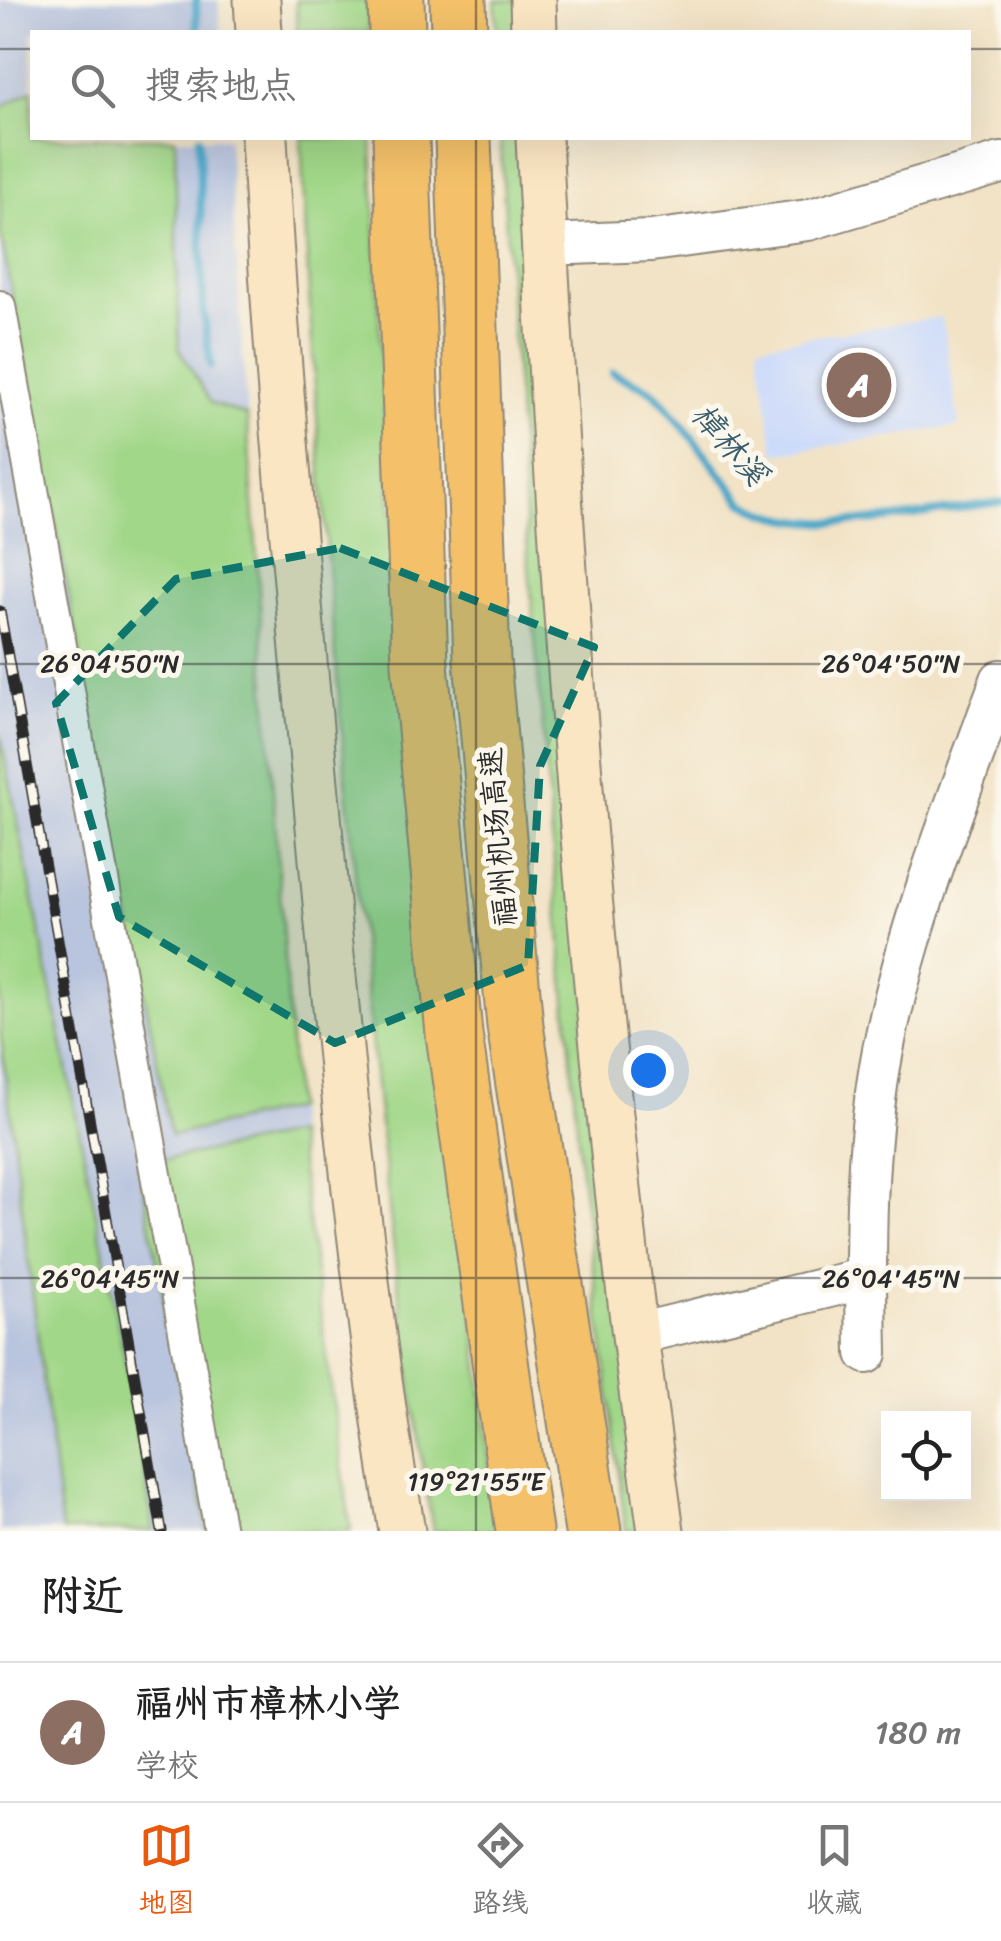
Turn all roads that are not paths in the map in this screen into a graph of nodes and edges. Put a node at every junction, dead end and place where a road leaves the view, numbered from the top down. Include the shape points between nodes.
1 (257, 0) edge
2 (396, 0) edge
3 (458, 0) edge
4 (532, 0) edge
5 (259, 30) edge
6 (397, 30) edge
7 (459, 30) edge
8 (534, 30) edge
9 (264, 140) edge
10 (401, 140) edge
11 (463, 140) edge
12 (539, 140) edge
13 (1001, 163) edge
14 (544, 246) junction
15 (0, 306) edge
16 (1001, 680) edge
17 (866, 1278) junction
18 (633, 1335) junction
19 (866, 1353) dead end
20 (220, 1531) edge
21 (402, 1531) edge
22 (524, 1531) edge
23 (593, 1531) edge
24 (661, 1531) edge

1 - 5 main road
2 - 6 highway
3 - 7 highway
4 - 8 main road
9 - 21 main road via 272,304 336,1020 372,1353
10 - 22 highway, 福州机场高速 via 420,664 454,1034
11 - 23 highway, 福州机场高速 via 482,660 515,1026
12 - 14 main road
13 - 14 street via 808,220
14 - 18 main road via 582,822
15 - 20 street
16 - 17 street via 924,891 882,1052
17 - 18 street
17 - 19 street
18 - 24 main road

